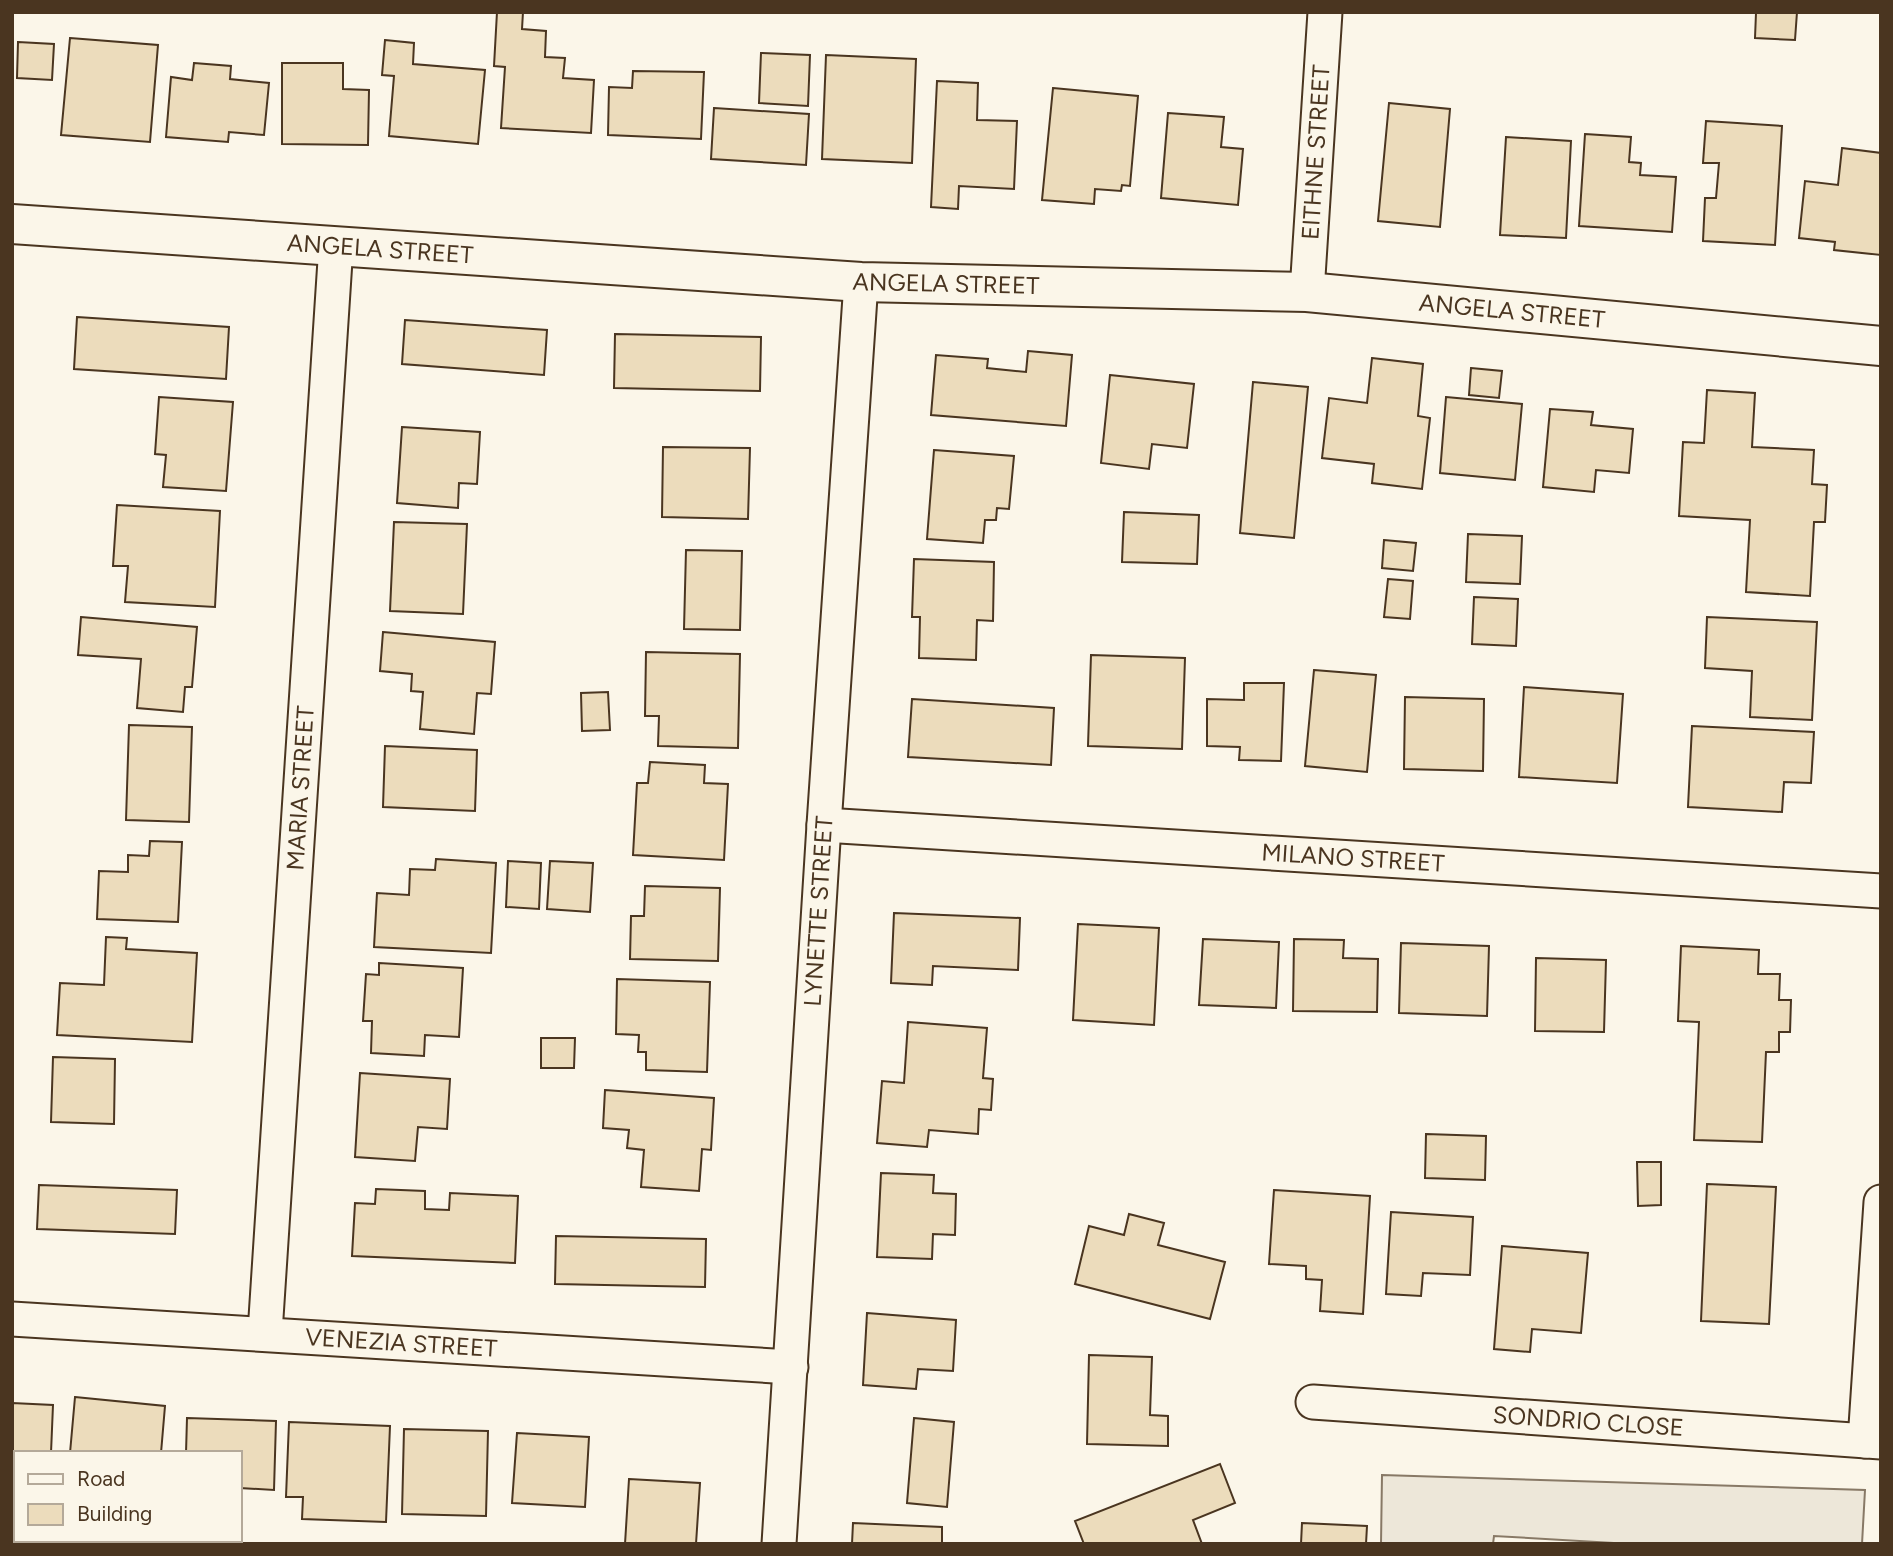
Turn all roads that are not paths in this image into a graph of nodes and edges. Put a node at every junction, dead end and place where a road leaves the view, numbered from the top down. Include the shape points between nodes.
1 (1325, 12) edge
2 (12, 224) edge
3 (336, 245) junction
4 (862, 282) junction
5 (1307, 292) junction
6 (1881, 346) edge
7 (824, 825) junction
8 (1881, 891) edge
9 (1881, 1202) edge
10 (12, 1319) edge
11 (265, 1333) junction
12 (791, 1367) junction
13 (1313, 1402) dead end
14 (1873, 1441) edge
15 (779, 1544) edge

1 - 5 street, EITHNE STREET
2 - 3 street, ANGELA STREET
3 - 4 street, ANGELA STREET
3 - 11 street, MARIA STREET
4 - 5 street, ANGELA STREET
4 - 7 street, LYNETTE STREET
5 - 6 street, ANGELA STREET
7 - 8 street, MILANO STREET
7 - 12 street, LYNETTE STREET
9 - 14 street
10 - 11 street, VENEZIA STREET
11 - 12 street, VENEZIA STREET
12 - 15 street, LYNETTE STREET
13 - 14 street, SONDRIO CLOSE

